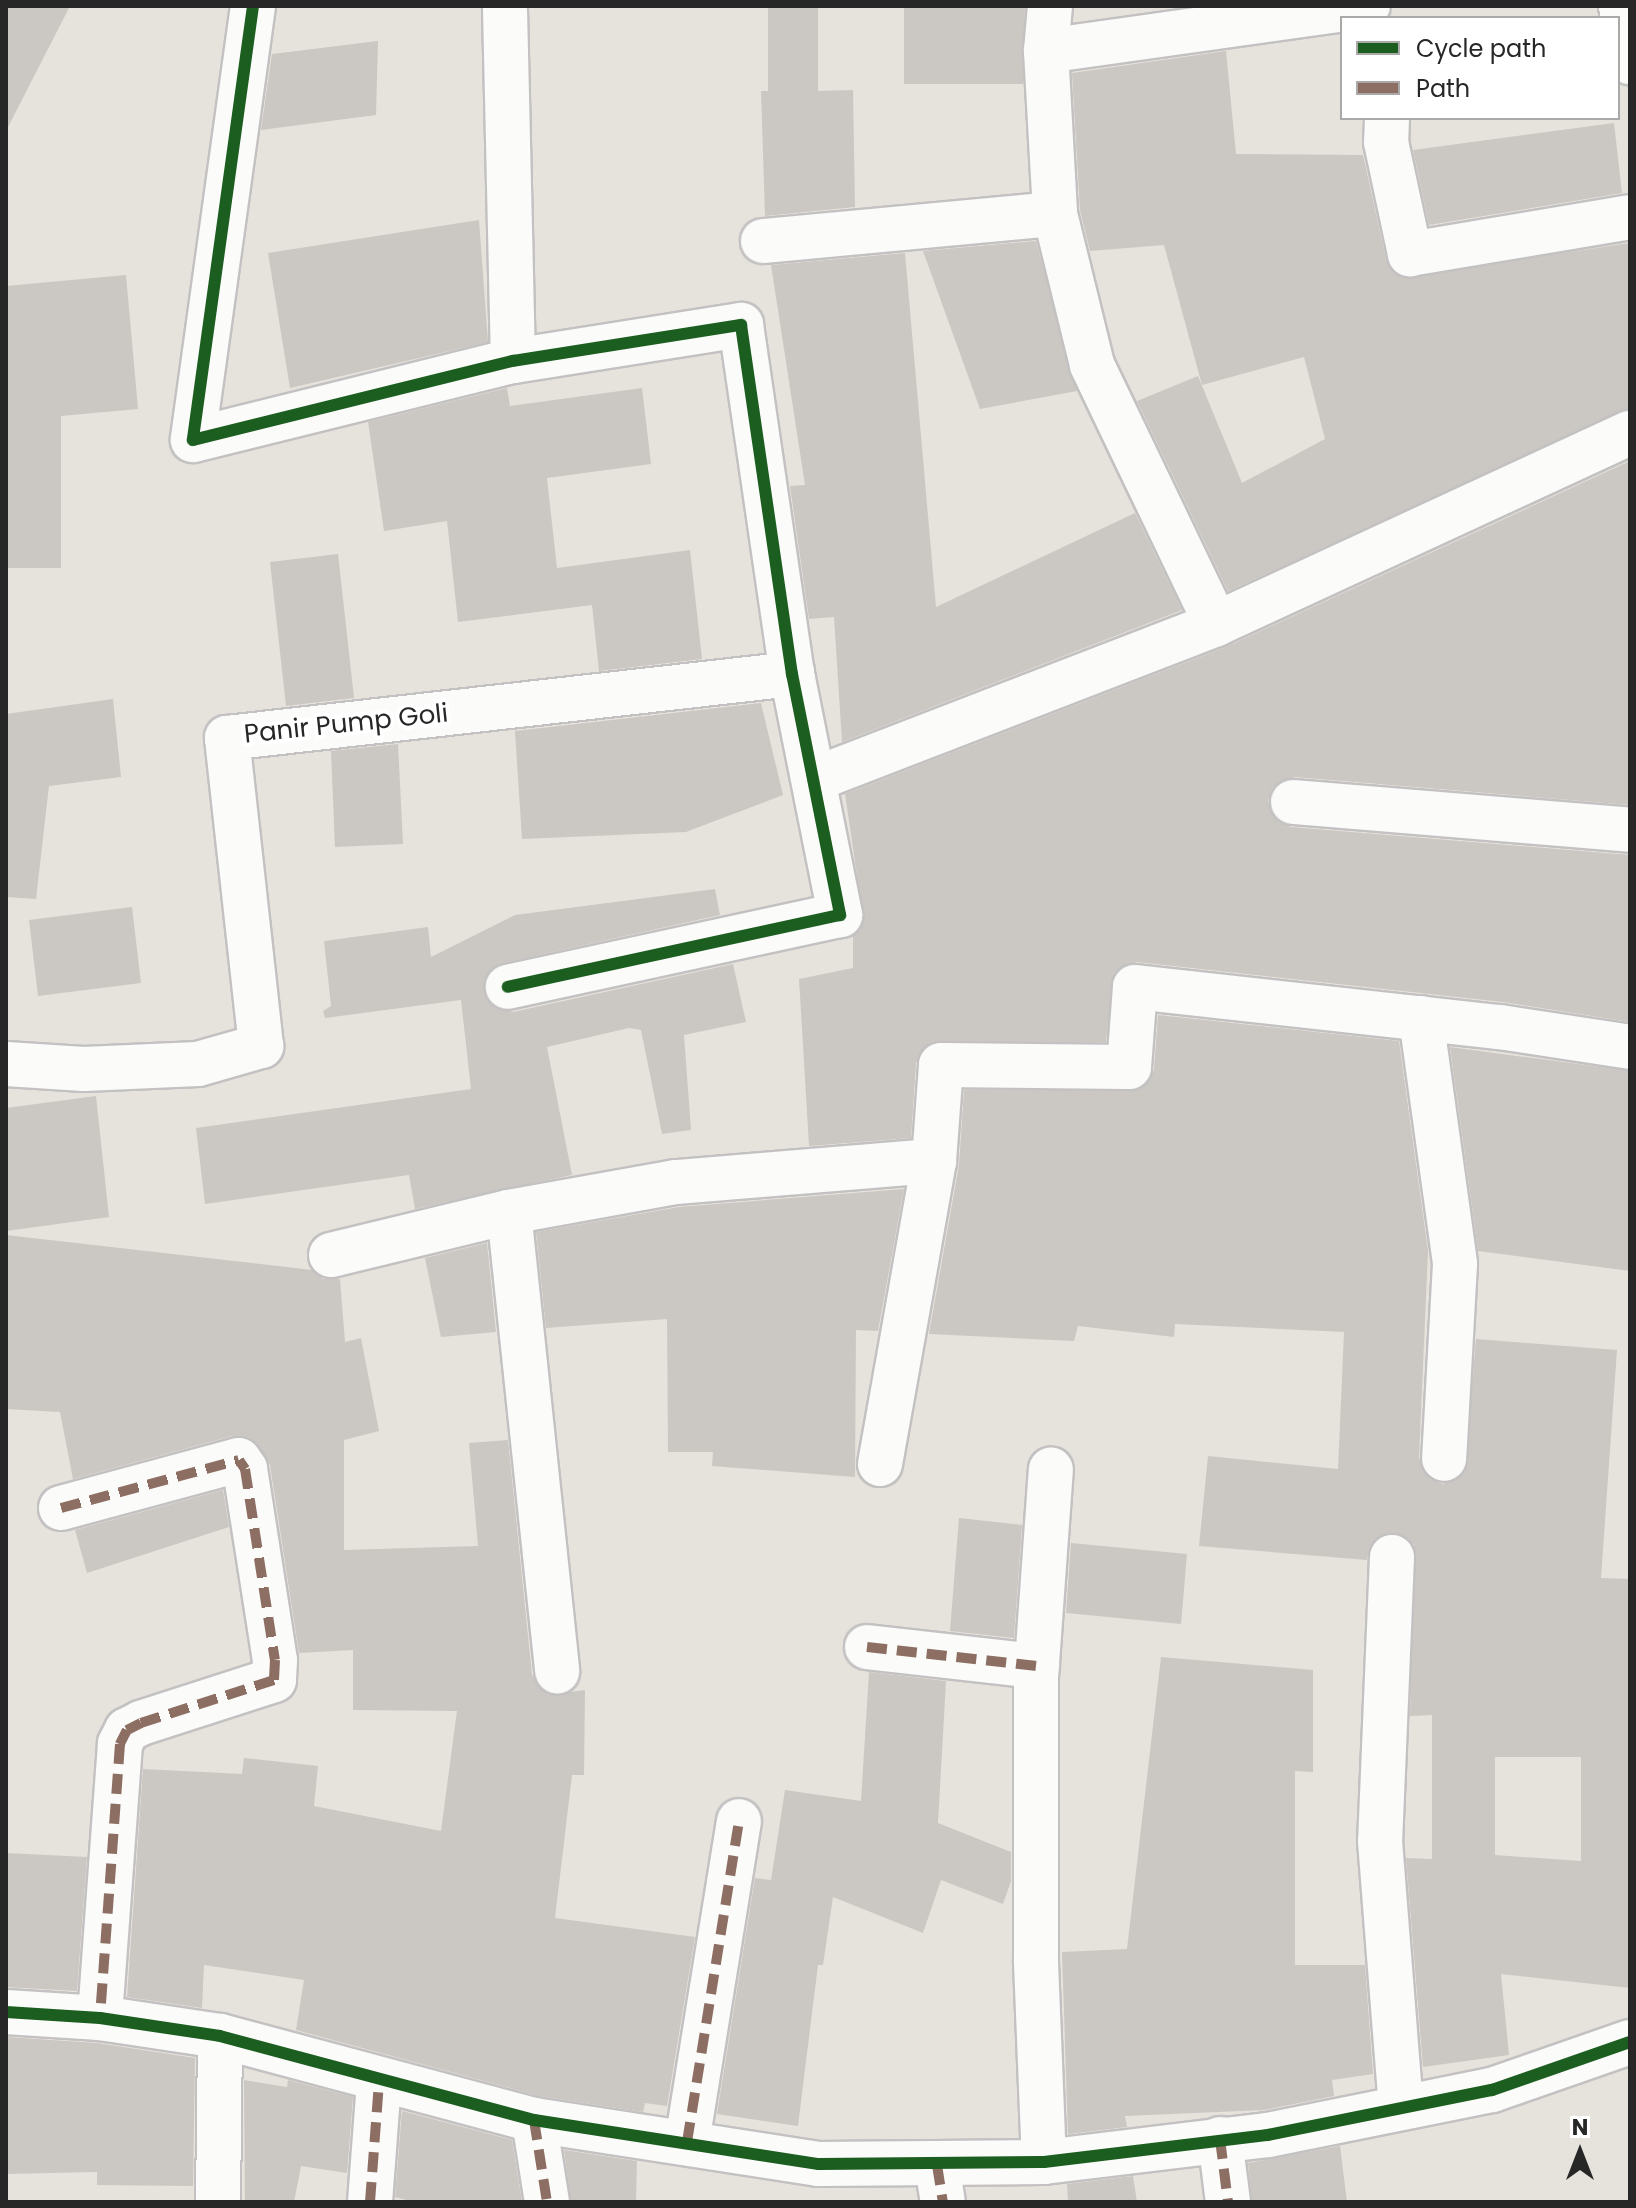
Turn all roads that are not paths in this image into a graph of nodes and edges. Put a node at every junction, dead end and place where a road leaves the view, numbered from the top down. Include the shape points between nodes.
1 (253, 6) edge
2 (1050, 6) edge
3 (1368, 6) edge
4 (1621, 6) edge
5 (505, 9) dead end
6 (1046, 51) junction
7 (1630, 62) edge
8 (1387, 120) edge
9 (1055, 214) junction
10 (1630, 217) edge
11 (763, 241) dead end
12 (513, 361) junction
13 (1630, 433) edge
14 (1216, 624) junction
15 (792, 674) junction
16 (815, 779) junction
17 (1293, 802) dead end
18 (1630, 830) edge
19 (508, 987) dead end
20 (1421, 1018) junction
21 (1630, 1047) edge
22 (6, 1064) edge
23 (934, 1161) junction
24 (509, 1212) junction
25 (331, 1255) dead end
26 (1444, 1459) dead end
27 (880, 1464) dead end
28 (1051, 1470) dead end
29 (61, 1508) dead end
30 (1392, 1557) dead end
31 (867, 1647) dead end
32 (1037, 1666) junction
33 (557, 1672) dead end
34 (739, 1821) dead end
35 (6, 2012) edge
36 (100, 2018) junction
37 (220, 2036) junction
38 (1630, 2042) edge
39 (379, 2081) junction
40 (1401, 2106) junction
41 (534, 2120) junction
42 (1220, 2139) junction
43 (687, 2142) junction
44 (1044, 2162) junction
45 (940, 2184) edge
46 (218, 2202) edge
47 (370, 2202) edge
48 (547, 2202) edge
49 (1228, 2202) edge

1 - 12 street via 193,440
2 - 6 street
3 - 6 street
4 - 7 street
5 - 12 street
6 - 9 street
8 - 10 street via 1386,142 1410,254
9 - 11 street
9 - 14 street via 1092,365
12 - 15 street via 741,325
13 - 14 street
14 - 16 street
15 - 16 street
15 - 22 street, Panir Pump Goli via 227,738 261,1046 198,1064 84,1069
16 - 19 street via 840,915
17 - 18 street
20 - 21 street
20 - 23 street via 1135,987 1129,1067 941,1065
20 - 26 street via 1455,1264
23 - 24 street via 676,1182
23 - 27 street
24 - 25 street
24 - 33 street
28 - 32 street
29 - 36 street via 239,1460 245,1469 275,1660 274,1680 141,1723 127,1730 120,1744
30 - 40 street via 1380,1841
31 - 32 street
32 - 44 street via 1036,1960
34 - 43 street
35 - 36 street
36 - 37 street
37 - 39 street
37 - 46 street
38 - 40 street via 1492,2090
39 - 41 street
39 - 47 street
40 - 42 street via 1268,2135
41 - 43 street
41 - 48 street
42 - 44 street
42 - 49 street
43 - 45 street
44 - 45 street

